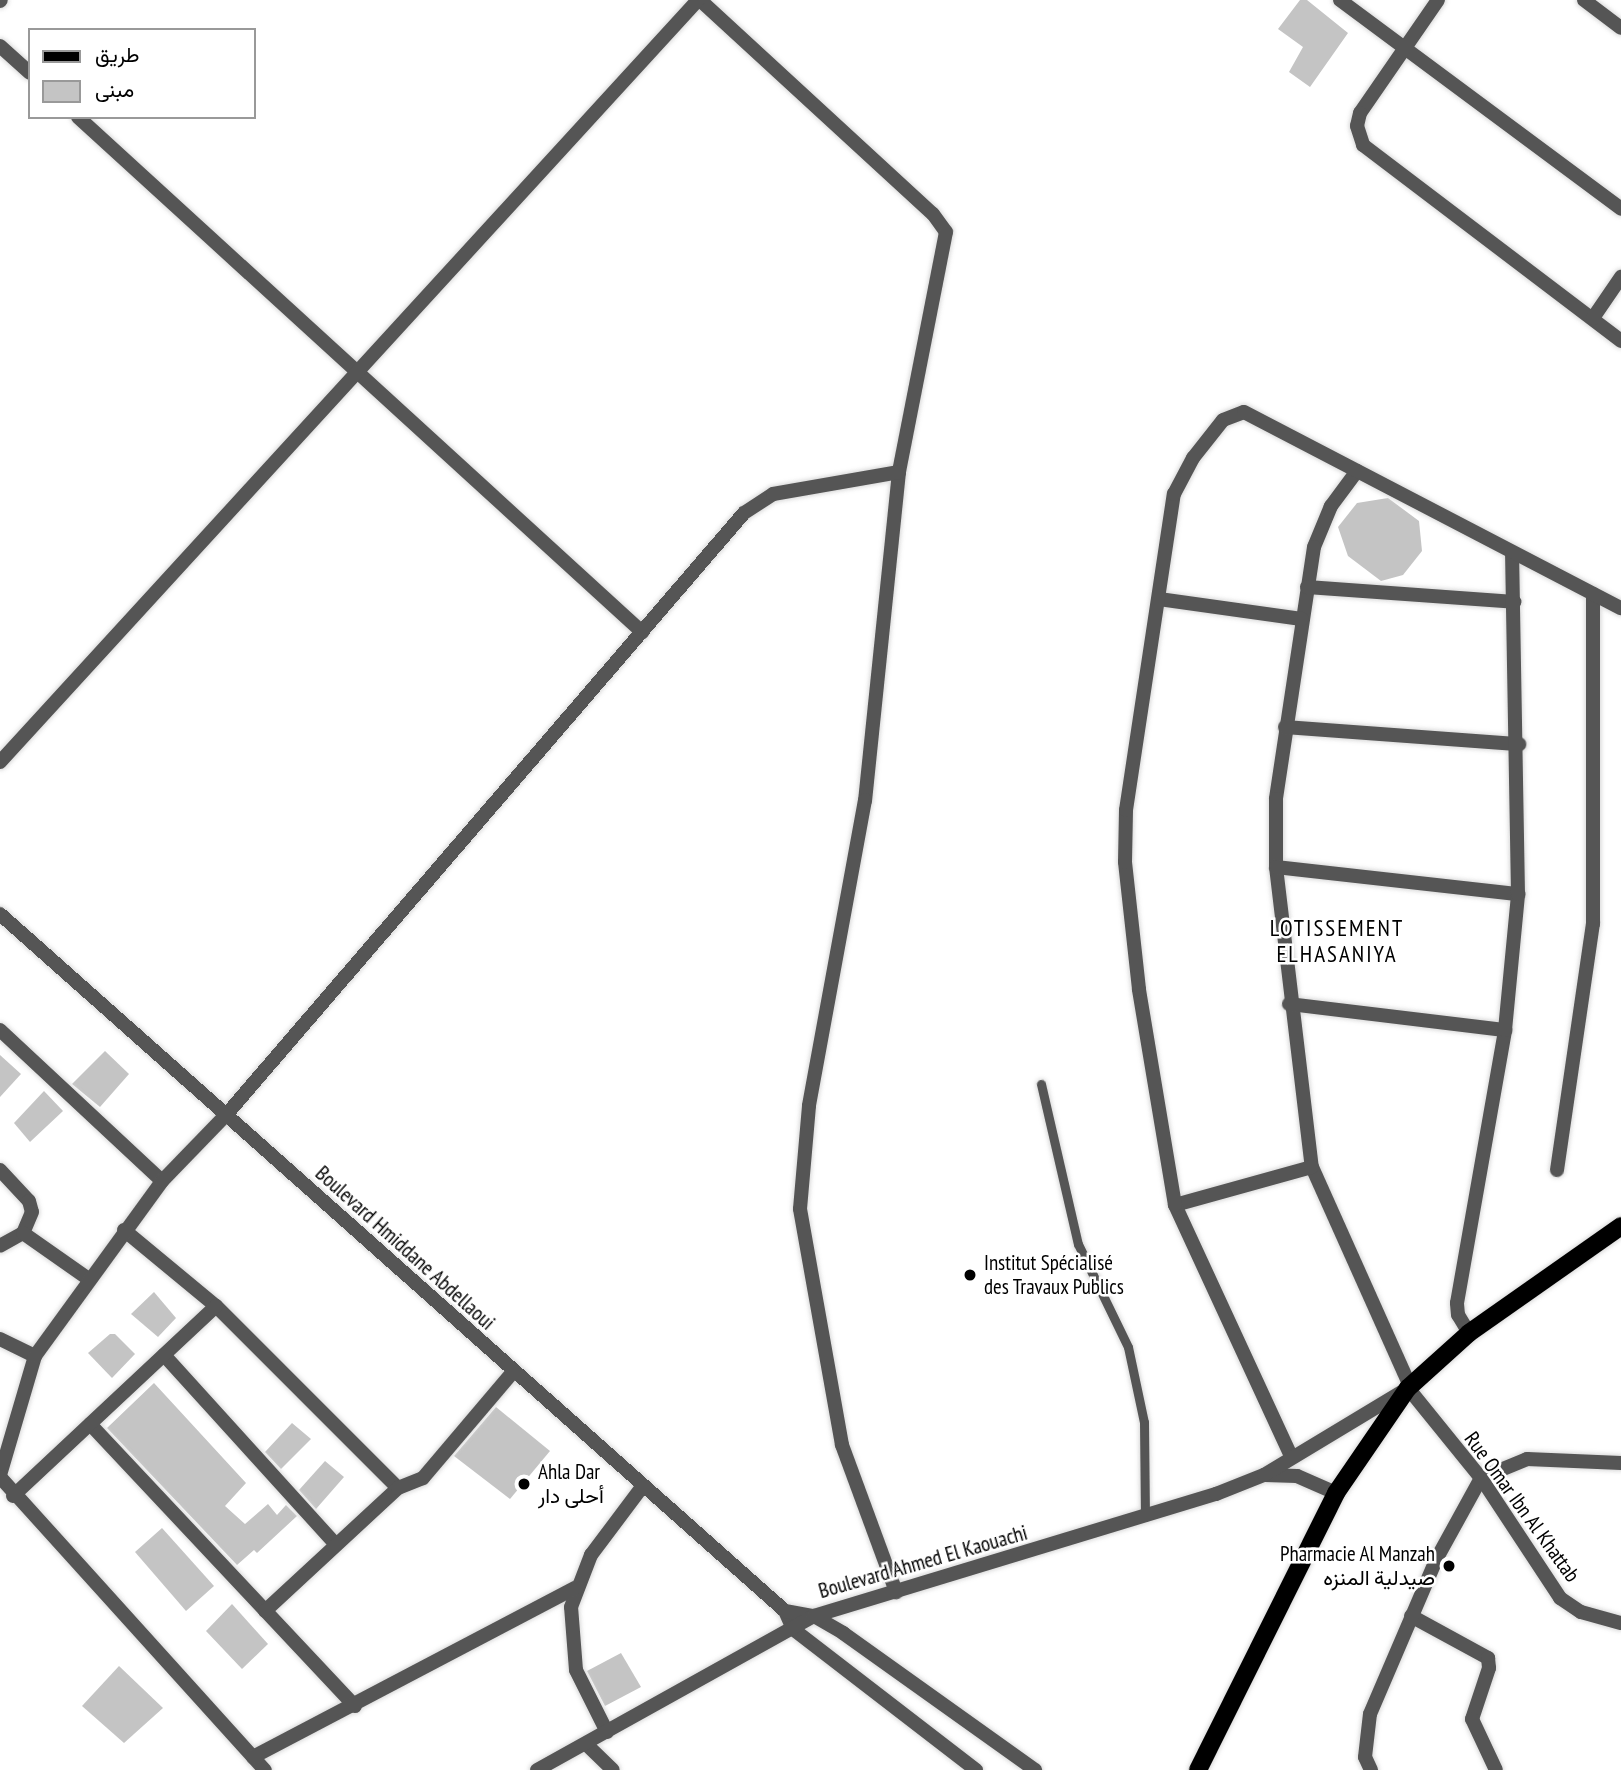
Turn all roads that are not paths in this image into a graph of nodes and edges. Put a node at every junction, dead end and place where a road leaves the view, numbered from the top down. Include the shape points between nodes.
1 (699, 0) edge
2 (1340, 0) edge
3 (1438, 0) edge
4 (1584, 0) edge
5 (1621, 28) edge
6 (0, 46) edge
7 (1405, 48) junction
8 (28, 71) edge
9 (80, 119) edge
10 (1621, 209) edge
11 (1621, 276) edge
12 (1593, 318) junction
13 (1621, 341) edge
14 (359, 374) junction
15 (1357, 471) junction
16 (899, 472) junction
17 (1512, 553) junction
18 (1307, 587) junction
19 (1593, 593) junction
20 (1158, 599) junction
21 (1514, 602) junction
22 (1621, 608) edge
23 (1302, 618) junction
24 (642, 632) junction
25 (1285, 727) junction
26 (1519, 744) junction
27 (0, 762) edge
28 (1276, 867) junction
29 (1518, 894) junction
30 (0, 914) edge
31 (1289, 1004) junction
32 (0, 1030) edge
33 (1505, 1030) junction
34 (1041, 1084) dead end
35 (226, 1115) junction
36 (1312, 1167) junction
37 (0, 1170) edge
38 (1557, 1170) dead end
39 (162, 1181) junction
40 (1175, 1205) junction
41 (1621, 1226) edge
42 (124, 1230) junction
43 (23, 1233) junction
44 (0, 1246) edge
45 (87, 1278) junction
46 (216, 1306) junction
47 (1469, 1332) junction
48 (0, 1339) edge
49 (164, 1355) junction
50 (35, 1356) junction
51 (513, 1372) junction
52 (1409, 1387) junction
53 (90, 1424) junction
54 (1291, 1455) junction
55 (1621, 1463) edge
56 (1264, 1475) junction
57 (0, 1476) edge
58 (1481, 1478) junction
59 (642, 1487) junction
60 (398, 1488) junction
61 (1336, 1493) junction
62 (13, 1496) junction
63 (1145, 1517) junction
64 (336, 1545) junction
65 (575, 1588) junction
66 (895, 1592) junction
67 (265, 1611) junction
68 (785, 1611) junction
69 (814, 1616) junction
70 (1411, 1616) junction
71 (1621, 1619) edge
72 (793, 1629) junction
73 (355, 1706) junction
74 (607, 1732) junction
75 (586, 1744) junction
76 (253, 1757) junction
77 (265, 1770) edge
78 (537, 1770) edge
79 (613, 1770) edge
80 (976, 1770) edge
81 (1035, 1770) edge
82 (1198, 1770) edge
83 (1371, 1770) edge
84 (1496, 1770) edge

1 - 14 street
1 - 16 street via 947,232
2 - 7 street
3 - 7 street
4 - 5 street
6 - 8 street
7 - 10 street
7 - 12 street via 1360,113 1357,126 1363,145
9 - 14 street
11 - 12 street
12 - 13 street
14 - 24 street
14 - 27 street
15 - 17 street
15 - 18 street, Rue Omar Ibn Al Khattab via 1319,528
15 - 20 street via 1244,412 1223,420 1193,458 1174,494
16 - 24 street via 761,498
16 - 66 street via 865,800 809,1106 800,1209 842,1446
17 - 19 street
17 - 21 street
18 - 21 street
18 - 23 street, Rue Omar Ibn Al Khattab
19 - 22 street
19 - 38 street via 1593,924
20 - 23 street
20 - 40 street via 1126,810 1125,862 1139,989
21 - 26 street
23 - 25 street, Rue Omar Ibn Al Khattab
24 - 35 street
25 - 26 street
25 - 28 street, Rue Omar Ibn Al Khattab via 1276,799
26 - 29 street
28 - 29 street
28 - 31 street, Rue Omar Ibn Al Khattab
29 - 33 street
30 - 35 street, Boulevard Hmiddane Abdellaoui
31 - 33 street
31 - 36 street, Rue Omar Ibn Al Khattab
32 - 39 street
33 - 47 street via 1457,1303 1458,1315
34 - 63 lane via 1078,1244 1128,1347 1144,1422
35 - 39 street
35 - 51 street, Boulevard Hmiddane Abdellaoui
36 - 40 street
36 - 52 street, Rue Omar Ibn Al Khattab
37 - 43 street via 29,1201 32,1212
39 - 42 street
40 - 54 street
41 - 47 main road
42 - 45 street
42 - 46 street
43 - 44 street
43 - 45 street
45 - 50 street
46 - 49 street
46 - 60 street
47 - 52 main road
48 - 50 street
49 - 53 street
49 - 64 street
50 - 57 street
51 - 59 street, Boulevard Hmiddane Abdellaoui
51 - 60 street via 423,1478
52 - 54 street, Boulevard Ahmed El Kaouachi
52 - 58 street, Rue Omar Ibn Al Khattab
52 - 61 main road
53 - 62 street
53 - 67 street
54 - 56 street, Boulevard Ahmed El Kaouachi
55 - 58 street via 1527,1459
56 - 61 street, Boulevard Ahmed El Kaouachi via 1297,1476
56 - 63 street, Boulevard Ahmed El Kaouachi
57 - 62 street
58 - 70 street
58 - 71 street, Rue Omar Ibn Al Khattab via 1560,1598 1581,1612
59 - 65 street via 609,1525
59 - 68 street, Boulevard Hmiddane Abdellaoui
60 - 64 street
61 - 82 main road
62 - 76 street
63 - 66 street, Boulevard Ahmed El Kaouachi
64 - 67 street
65 - 73 street
65 - 74 street via 571,1638 576,1670
66 - 69 street, Boulevard Ahmed El Kaouachi
67 - 73 street
68 - 69 street
68 - 72 street, Boulevard Hmiddane Abdellaoui
69 - 72 street, Boulevard Ahmed El Kaouachi
69 - 81 street
70 - 83 street via 1370,1714 1365,1757
70 - 84 street via 1488,1658 1489,1668 1472,1719
72 - 74 street, Boulevard Ahmed El Kaouachi
72 - 80 street, Boulevard Hmiddane Abdellaoui
73 - 76 street
74 - 75 street, Boulevard Ahmed El Kaouachi
75 - 78 street, Boulevard Ahmed El Kaouachi
75 - 79 street
76 - 77 street

